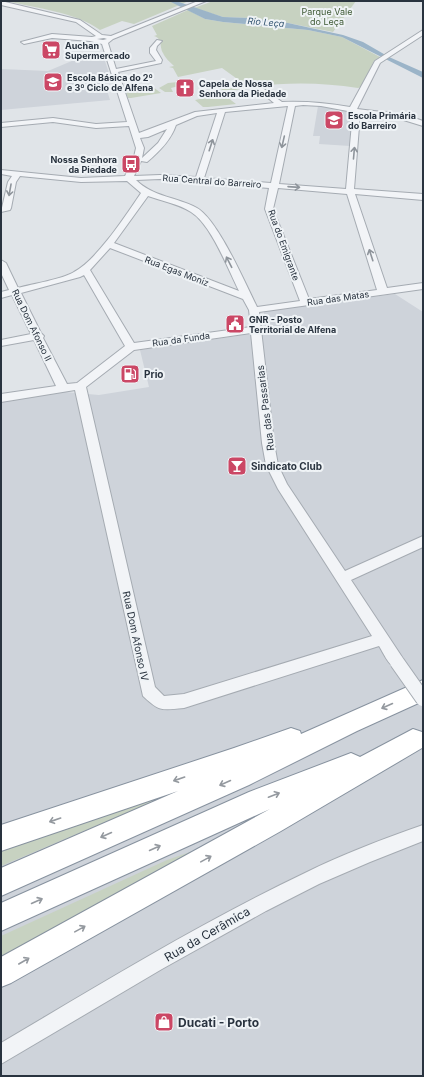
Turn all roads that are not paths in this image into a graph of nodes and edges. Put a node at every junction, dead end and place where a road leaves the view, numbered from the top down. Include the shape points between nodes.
1 (199, 1) edge
2 (1, 3) edge
3 (13, 5) junction
4 (1, 11) edge
5 (423, 32) edge
6 (105, 38) junction
7 (159, 41) dead end
8 (24, 42) dead end
9 (114, 71) junction
10 (257, 86) dead end
11 (280, 104) junction
12 (292, 104) junction
13 (222, 110) junction
14 (355, 110) junction
15 (132, 124) junction
16 (423, 124) edge
17 (1, 125) edge
18 (172, 125) junction
19 (136, 136) junction
20 (144, 160) dead end
21 (1, 172) edge
22 (16, 174) junction
23 (129, 178) junction
24 (199, 180) junction
25 (273, 186) junction
26 (350, 191) junction
27 (146, 192) junction
28 (423, 197) edge
29 (4, 208) edge
30 (108, 244) junction
31 (1, 263) edge
32 (86, 270) junction
33 (423, 286) edge
34 (16, 291) junction
35 (383, 292) junction
36 (1, 295) edge
37 (247, 297) junction
38 (305, 302) junction
39 (254, 310) junction
40 (256, 329) junction
41 (38, 336) junction
42 (1, 343) edge
43 (131, 347) junction
44 (80, 386) junction
45 (63, 388) junction
46 (1, 398) edge
47 (423, 541) edge
48 (343, 578) junction
49 (382, 639) junction
50 (423, 690) edge
51 (423, 699) edge
52 (349, 723) junction
53 (418, 738) edge
54 (423, 833) edge
55 (1, 838) edge
56 (1, 882) edge
57 (1, 917) edge
58 (1, 974) edge
59 (1, 1054) edge

1 - 6 street
2 - 3 street
3 - 4 street
3 - 6 street via 78,21
5 - 14 street via 376,62
6 - 8 street via 97,42 93,39 52,36
6 - 9 street
7 - 9 street via 152,49 159,62
9 - 15 street
10 - 11 street
11 - 12 street
11 - 13 street
12 - 14 street via 317,104
12 -> 25 street, Rua do Emigrante
13 - 18 street via 187,116
24 -> 13 street
14 - 16 street via 410,119
26 -> 14 street
15 - 17 street via 96,126 54,120
15 - 19 street
18 - 19 street
18 - 20 street
19 - 23 street via 140,156
21 - 22 street, Rua Central do Barreiro
22 - 23 street, Rua Central do Barreiro via 74,180
22 -> 29 street
23 - 24 street, Rua Central do Barreiro
23 - 27 street, Rua das Passarias
24 - 25 street, Rua Central do Barreiro
25 -> 26 street, Rua Central do Barreiro
25 - 38 street, Rua do Emigrante via 269,209
26 - 28 street, Rua Central do Barreiro
35 -> 26 street
27 - 30 street
37 -> 27 street, Rua das Passarias via 214,232 204,218 181,204
30 - 32 street
30 - 37 street, Rua Egas Moniz
31 - 34 street, Rua Dom Afonso II
32 - 34 street via 77,275
32 - 43 street
33 - 35 street, Rua das Matas
34 - 36 street
34 - 41 street, Rua Dom Afonso II
35 - 38 street, Rua das Matas
37 - 39 street, Rua das Passarias
38 - 39 street, Rua das Matas
39 - 40 street, Rua das Passarias
40 - 43 street, Rua da Funda
40 - 48 street, Rua das Passarias via 272,465 282,486
41 - 42 street
41 - 45 street, Rua Dom Afonso II
43 - 44 street
44 - 45 street
44 - 49 street, Rua Dom Afonso IV via 148,691 161,703 184,701
45 - 46 street
47 - 48 street
48 - 49 street, Rua das Passarias
49 - 51 street, Rua das Passarias, bridge
50 -> 52 highway
52 -> 55 highway via 292,738
52 -> 56 highway via 240,776
57 -> 53 highway via 258,801
58 -> 53 highway
54 - 59 street, Rua da Cerâmica via 345,863 237,915

